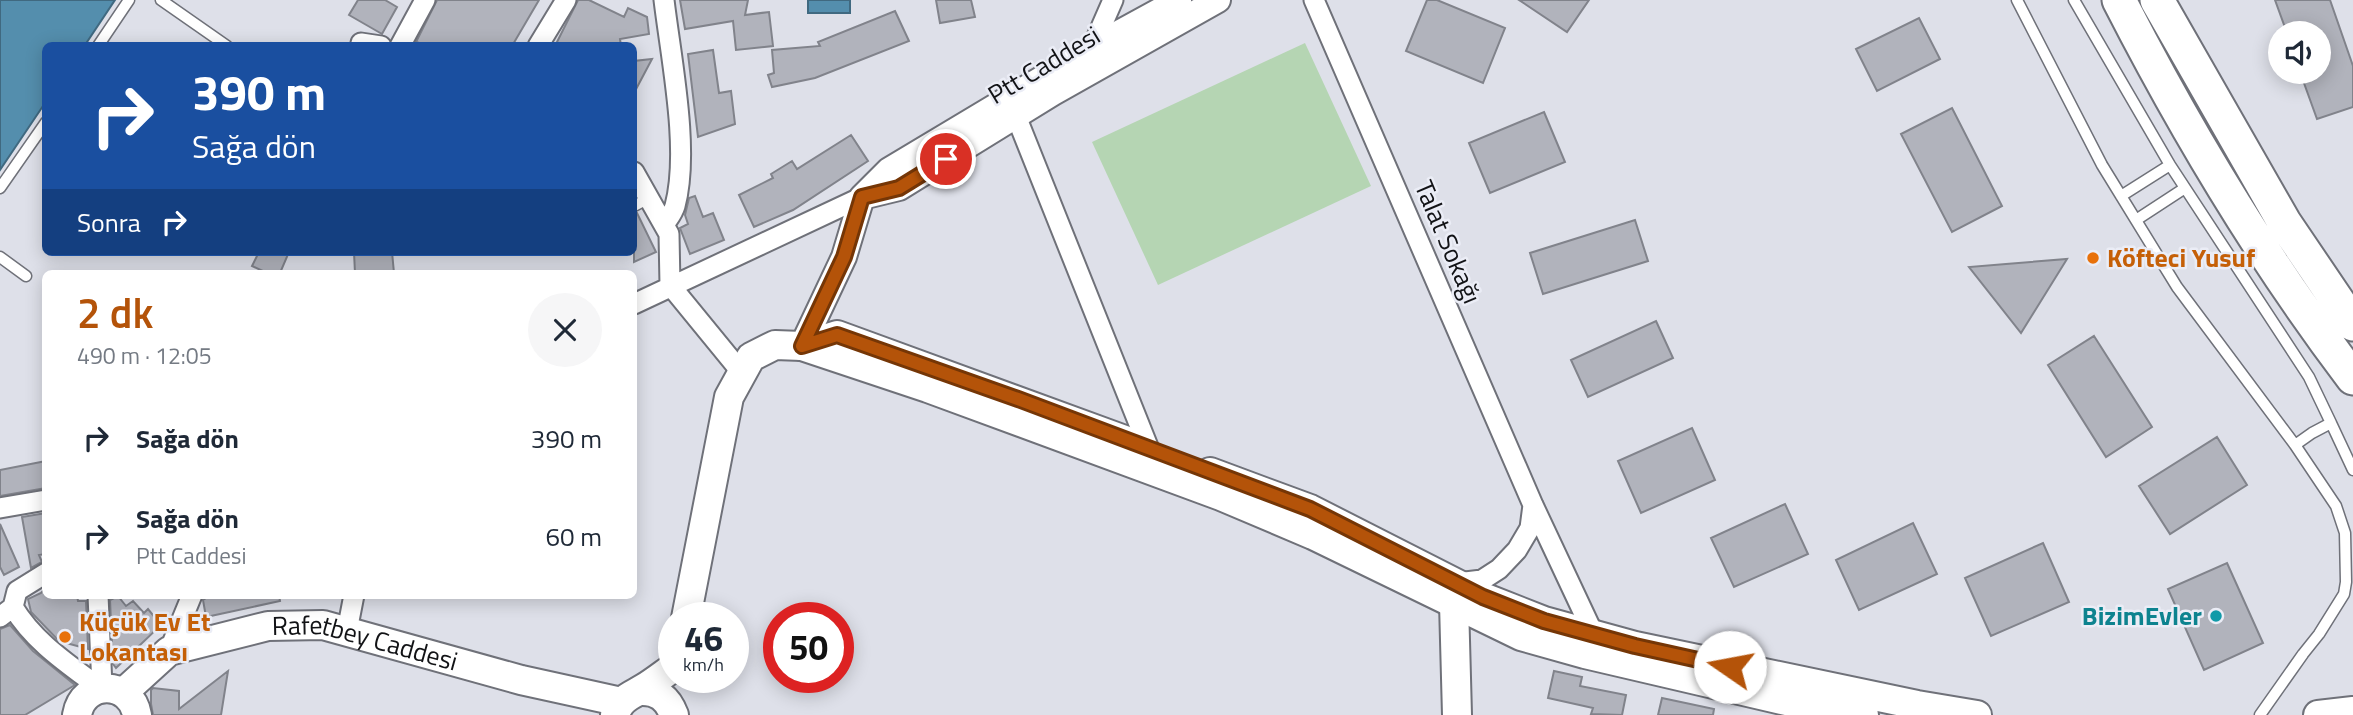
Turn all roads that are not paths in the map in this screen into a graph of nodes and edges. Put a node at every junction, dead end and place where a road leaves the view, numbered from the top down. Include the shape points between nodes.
1 (129, 0) edge
2 (160, 0) edge
3 (425, 0) edge
4 (566, 0) edge
5 (664, 0) edge
6 (1113, 0) edge
7 (1179, 0) edge
8 (1218, 0) edge
9 (1314, 0) edge
10 (2017, 0) edge
11 (2074, 0) edge
12 (2110, 0) edge
13 (2119, 0) edge
14 (2157, 0) edge
15 (2139, 39) junction
16 (101, 42) edge
17 (221, 42) edge
18 (402, 42) edge
19 (540, 42) edge
20 (1092, 48) junction
21 (1016, 116) junction
22 (42, 128) edge
23 (2170, 165) junction
24 (637, 185) edge
25 (0, 188) edge
26 (2185, 188) junction
27 (2121, 196) junction
28 (862, 197) junction
29 (641, 202) edge
30 (2136, 220) junction
31 (664, 225) junction
32 (0, 257) edge
33 (26, 276) dead end
34 (670, 285) junction
35 (637, 302) edge
36 (2353, 324) edge
37 (802, 346) junction
38 (742, 373) junction
39 (2353, 378) edge
40 (2331, 423) junction
41 (2295, 445) junction
42 (1149, 449) junction
43 (2353, 470) edge
44 (42, 501) edge
45 (1533, 505) junction
46 (0, 508) edge
47 (42, 575) edge
48 (1455, 593) junction
49 (99, 599) edge
50 (190, 599) edge
51 (353, 599) edge
52 (689, 602) edge
53 (7, 612) edge
54 (347, 631) junction
55 (1594, 635) junction
56 (169, 651) junction
57 (658, 678) edge
58 (116, 696) edge
59 (673, 699) edge
60 (625, 702) edge
61 (2353, 711) edge
62 (77, 715) edge
63 (1457, 715) edge
64 (1864, 715) edge
65 (1977, 715) edge
66 (2260, 715) edge
67 (2318, 715) edge

1 - 16 lane
2 - 17 lane
3 - 18 street
4 - 19 street
5 - 31 street via 680,134 675,207
6 - 20 street
7 - 20 street, Ptt Caddesi
8 - 21 street, Ptt Caddesi
9 - 45 street, Talat Sokağı
10 - 27 lane
11 - 23 lane
12 - 15 street
13 - 15 highway
14 - 36 highway via 2284,222
15 - 39 highway via 2285,283
20 - 28 street, Ptt Caddesi via 889,170
21 - 28 street, Ptt Caddesi via 899,188
21 - 42 street
22 - 25 lane
23 - 26 lane
23 - 27 lane
24 - 29 street
26 - 30 lane
26 - 40 lane via 2309,377
27 - 30 lane
28 - 34 street, Ptt Caddesi
28 - 37 street via 844,257
29 - 31 street
30 - 41 lane via 2177,287
31 - 34 street via 669,234
32 - 33 lane
34 - 35 street, Ptt Caddesi
34 - 38 street
37 - 38 main road via 775,345 751,357
37 - 42 main road via 837,335
37 - 48 main road via 1221,496
38 - 52 main road via 729,397
40 - 41 lane
40 - 43 lane
41 - 66 lane via 2336,506 2345,533 2346,582 2344,594 2319,634
42 - 48 main road via 1310,509
44 - 46 street
45 - 48 street via 1530,528 1517,550 1499,569
45 - 55 street, Talat Sokağı
47 - 53 street via 17,591
48 - 55 main road via 1483,597
48 - 63 main road
48 - 64 main road via 1521,636 1795,703
49 - 58 street
50 - 56 street
51 - 54 street
53 - 58 street
54 - 56 main road, Rafetbey Caddesi via 323,625 268,626
54 - 60 main road, Rafetbey Caddesi via 522,680
55 - 65 main road via 1730,667
56 - 58 main road, Rafetbey Caddesi
57 - 60 main road
58 - 62 main road, Rafetbey Caddesi via 88,694
59 - 60 main road, Rafetbey Caddesi via 657,693
61 - 67 main road

